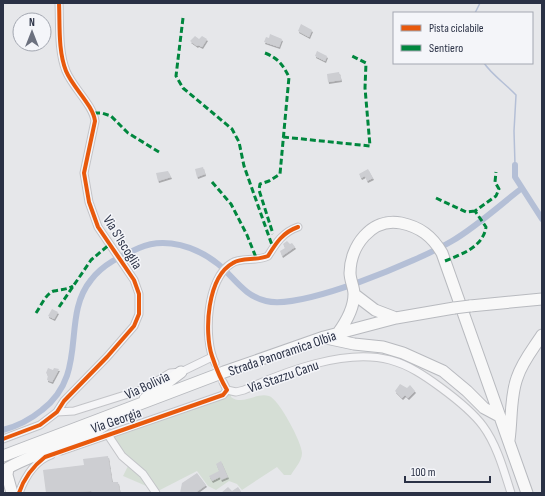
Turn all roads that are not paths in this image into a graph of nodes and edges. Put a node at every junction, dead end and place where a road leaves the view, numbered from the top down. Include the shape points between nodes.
1 (59, 3) edge
2 (298, 227) dead end
3 (354, 291) junction
4 (542, 299) edge
5 (396, 318) junction
6 (338, 333) junction
7 (542, 335) edge
8 (324, 337) junction
9 (181, 372) junction
10 (223, 382) dead end
11 (227, 390) junction
12 (136, 405) junction
13 (57, 412) junction
14 (118, 412) junction
15 (500, 416) junction
16 (108, 435) junction
17 (3, 439) edge
18 (509, 440) junction
19 (3, 456) edge
20 (6, 470) edge
21 (12, 493) edge
22 (19, 493) edge
23 (156, 493) edge
24 (511, 493) edge
25 (527, 493) edge

1 - 13 street, Via S'Iscoglia via 65,70 72,85 94,113 95,121 84,172 89,202 98,227 134,280 139,294 139,314 134,326 108,358 64,401
2 - 9 street, Via Bolivia via 289,230 280,238 268,256 257,260 239,260 220,275 213,288 208,331 214,360
3 - 5 highway via 375,310
3 - 6 highway via 348,317
3 - 15 highway via 350,275 351,257 357,242 369,231 383,224 399,222 414,226 428,234 442,253
4 - 5 highway, Strada Panoramica Olbia, bridge via 454,308
5 - 6 highway, Strada Panoramica Olbia
6 - 8 highway, Strada Panoramica Olbia
7 - 18 highway via 521,367 516,380 512,397
8 - 12 highway, Strada Panoramica Olbia
8 - 15 highway via 403,353 443,371 484,408
9 - 12 highway
9 - 13 street, Via Bolivia via 170,373 144,389 118,398 74,411
10 - 11 street
11 - 16 street, Via Georgia via 222,395
11 - 24 street, Via Stazzu Canu via 244,390 289,371 322,362 358,357 389,360 412,368 451,396 479,422 493,445
12 - 14 highway, Strada Panoramica Olbia
13 - 17 street, Via S'Iscoglia via 40,425
14 - 19 highway, Strada Panoramica Olbia
14 - 20 highway via 94,432 23,459
15 - 18 highway
16 - 22 street, Via Georgia via 45,457 35,464
16 - 23 street, Via Georgia via 122,456 143,474
18 - 25 highway
20 - 21 highway

